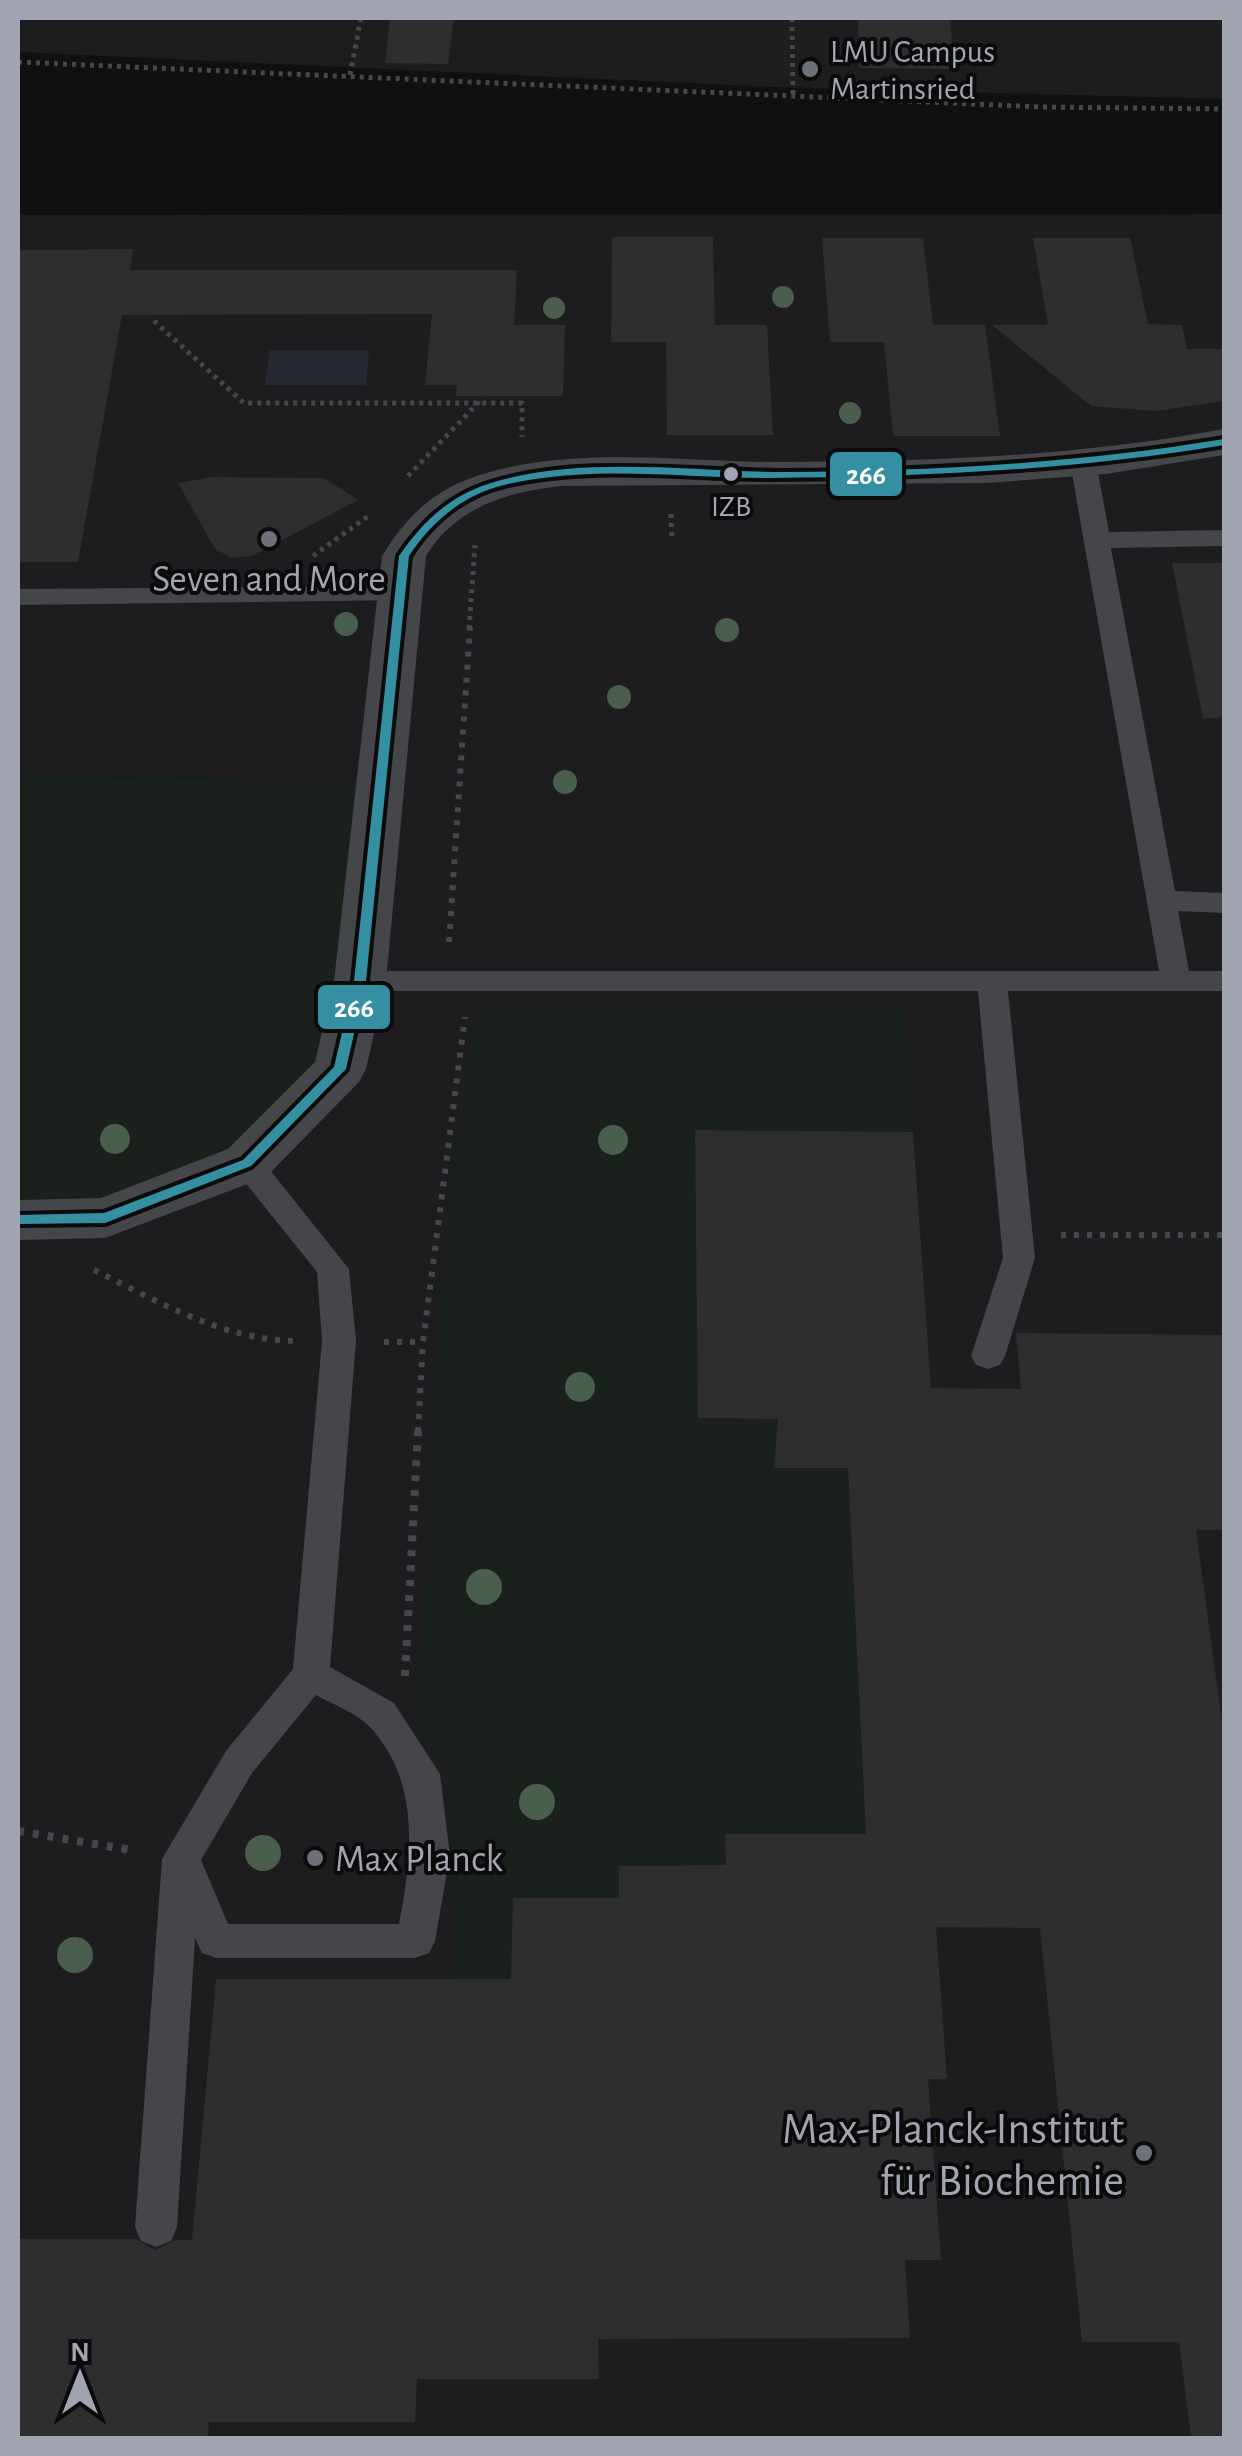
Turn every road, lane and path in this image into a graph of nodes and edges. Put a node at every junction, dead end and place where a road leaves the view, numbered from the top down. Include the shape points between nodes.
1 (360, 18) edge
2 (792, 18) edge
3 (18, 62) edge
4 (350, 76) junction
5 (794, 97) junction
6 (1224, 110) edge
7 (154, 321) dead end
8 (478, 399) junction
9 (522, 403) dead end
10 (1224, 442) edge
11 (1083, 462) junction
12 (403, 480) dead end
13 (378, 506) dead end
14 (476, 526) dead end
15 (1224, 538) edge
16 (1097, 540) junction
17 (401, 594) junction
18 (250, 596) junction
19 (18, 597) edge
20 (1162, 900) junction
21 (1224, 903) edge
22 (992, 979) junction
23 (446, 980) junction
24 (360, 981) junction
25 (1224, 981) edge
26 (1176, 982) junction
27 (248, 1163) junction
28 (18, 1220) edge
29 (1016, 1235) junction
30 (1224, 1235) edge
31 (82, 1270) dead end
32 (339, 1341) junction
33 (422, 1342) junction
34 (988, 1356) dead end
35 (311, 1674) junction
36 (402, 1746) junction
37 (18, 1831) edge
38 (181, 1860) junction
39 (156, 2227) dead end

1 - 4 path
2 - 5 path
3 - 4 path
4 - 5 path
5 - 6 path
7 - 8 path via 244,403
8 - 9 path
8 - 12 path
10 - 11 street
11 - 16 lane
11 - 17 street via 924,474 545,475 505,482 442,510 416,533 404,556
13 - 18 path
14 - 23 path
15 - 16 lane
16 - 20 lane
17 - 18 lane
17 - 24 street
18 - 19 lane
20 - 21 lane
20 - 26 lane
22 - 23 lane
22 - 26 lane
22 - 29 lane
23 - 24 lane
23 - 33 path via 466,1004
24 - 27 street via 340,1069
25 - 26 lane
27 - 28 street via 105,1218
27 - 32 lane via 334,1269
29 - 30 path
29 - 34 lane via 1019,1258
31 - 32 path via 98,1270 200,1321 279,1341
32 - 33 path
32 - 35 lane
33 - 36 path
35 - 36 lane via 381,1714
35 - 38 lane via 239,1762
36 - 38 lane via 421,1774 430,1855 415,1941 216,1941
37 - 38 path
38 - 39 lane

